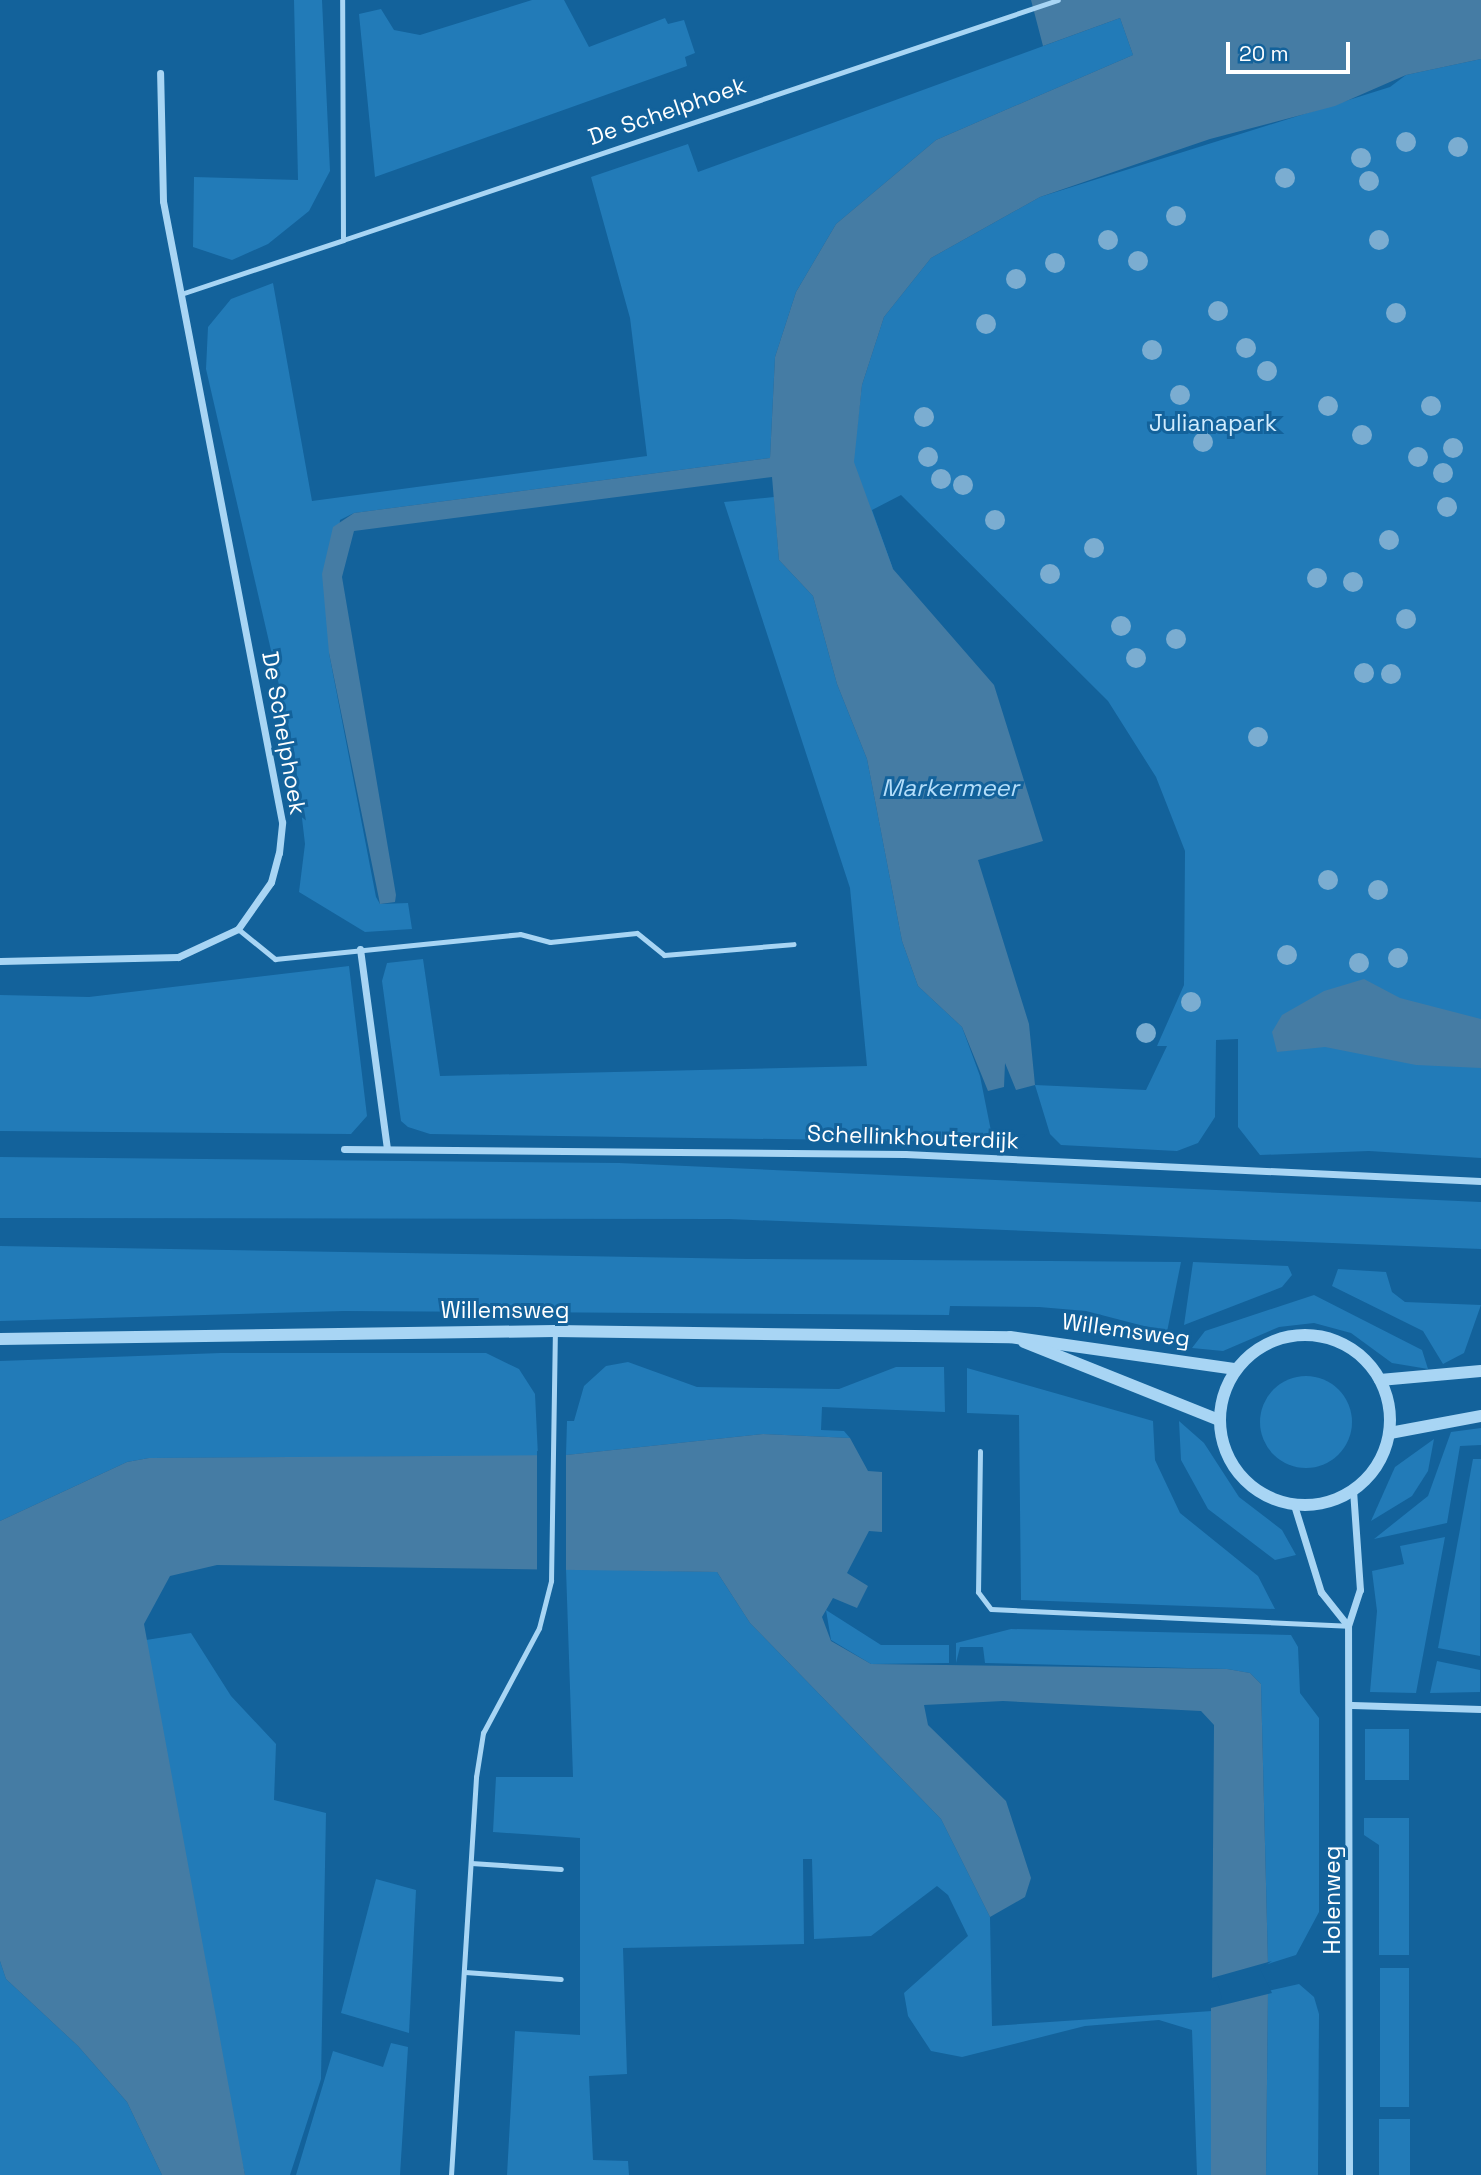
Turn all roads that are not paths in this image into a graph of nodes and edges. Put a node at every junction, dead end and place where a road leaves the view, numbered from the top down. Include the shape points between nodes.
1 (342, 0) edge
2 (1058, 0) edge
3 (160, 73) dead end
4 (343, 240) junction
5 (181, 294) junction
6 (238, 929) junction
7 (794, 944) dead end
8 (360, 949) junction
9 (0, 961) edge
10 (387, 1148) junction
11 (344, 1149) dead end
12 (1481, 1181) edge
13 (555, 1331) junction
14 (1010, 1336) junction
15 (0, 1339) edge
16 (1236, 1369) junction
17 (1481, 1371) edge
18 (1380, 1380) junction
19 (1481, 1416) edge
20 (1219, 1420) junction
21 (1390, 1433) junction
22 (980, 1451) dead end
23 (1353, 1491) junction
24 (1293, 1505) junction
25 (1348, 1626) junction
26 (1352, 1705) junction
27 (1481, 1709) edge
28 (471, 1863) junction
29 (561, 1869) dead end
30 (465, 1972) junction
31 (561, 1979) dead end
32 (451, 2175) edge
33 (1349, 2175) edge

1 - 4 lane
2 - 4 lane, De Schelphoek
3 - 5 street, De Schelphoek via 163,201
4 - 5 lane, De Schelphoek
5 - 6 street, De Schelphoek via 282,822 271,882
6 - 8 lane via 275,959
6 - 9 street, De Schelphoek via 178,957
7 - 8 lane via 664,955 637,933 550,942 520,934
8 - 10 street
10 - 11 street, Schellinkhouterdijk
10 - 12 street, Schellinkhouterdijk via 905,1154
13 - 14 street, Willemsweg
13 - 15 street, Willemsweg
13 - 28 lane via 551,1581 539,1628 483,1732
14 - 16 street, Willemsweg
14 - 20 street, Willemsweg
16 - 18 street via 1283,1337 1311,1335 1363,1357
16 - 20 street
17 - 18 street
18 - 21 street
19 - 21 street
20 - 24 street via 1224,1450 1240,1477 1264,1496
21 - 23 street via 1371,1475
22 - 25 lane via 978,1592 991,1609
23 - 24 street via 1325,1504
23 - 25 street, Holenweg via 1360,1590
24 - 25 street via 1321,1592
25 - 26 street, Holenweg
26 - 27 street
26 - 33 street, Holenweg
28 - 29 lane
28 - 30 lane
30 - 31 lane
30 - 32 lane

